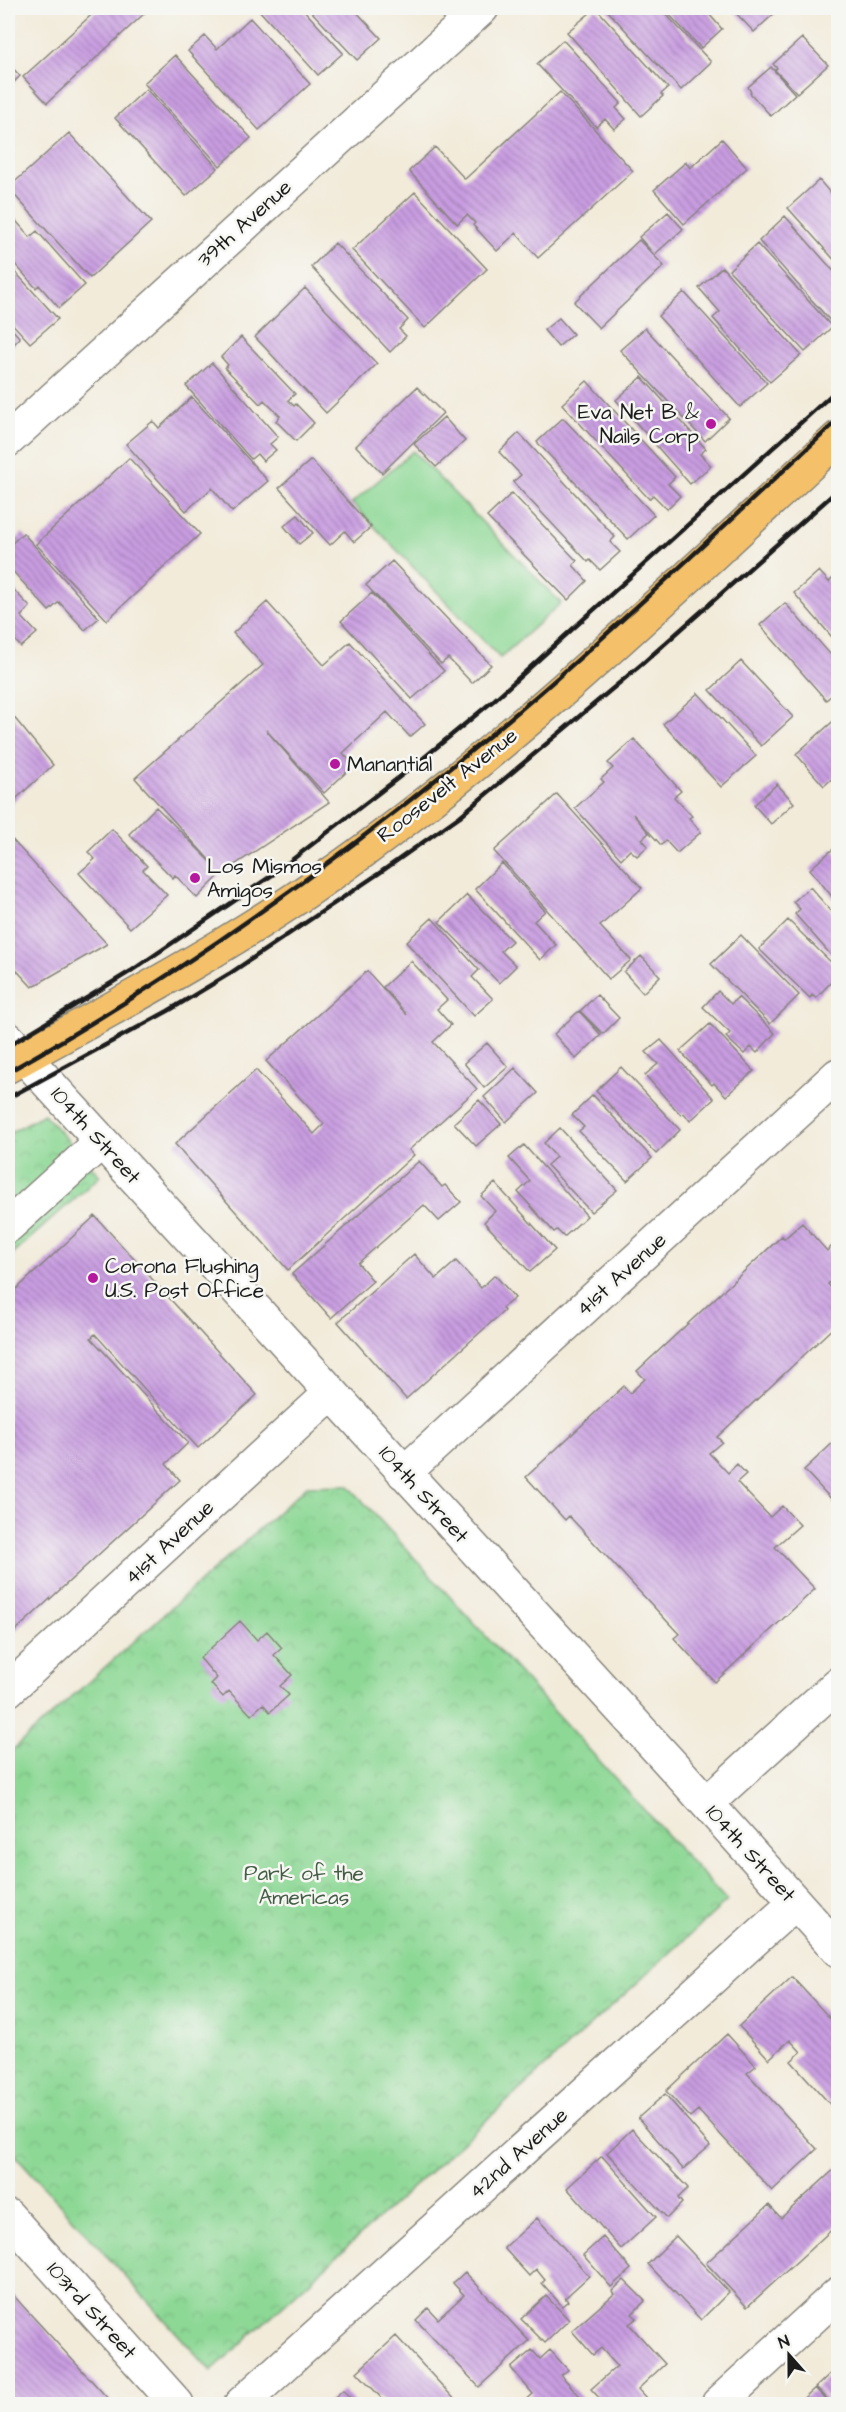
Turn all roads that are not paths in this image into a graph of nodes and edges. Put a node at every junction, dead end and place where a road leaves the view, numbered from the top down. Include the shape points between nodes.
1 (482, 8) edge
2 (838, 438) edge
3 (8, 440) edge
4 (13, 1054) edge
5 (838, 1075) edge
6 (101, 1142) junction
7 (8, 1226) edge
8 (331, 1393) junction
9 (404, 1473) junction
10 (838, 1684) edge
11 (8, 1690) edge
12 (707, 1803) junction
13 (795, 1903) junction
14 (838, 1950) edge
15 (8, 2216) edge
16 (838, 2294) edge
17 (177, 2404) edge
18 (241, 2404) edge
19 (718, 2404) edge

1 - 3 street, 39th Avenue
2 - 4 main road, Roosevelt Avenue via 564,690 409,818 243,934
4 - 6 street, 104th Street
5 - 9 street, 41st Avenue
6 - 7 street
6 - 8 street, 104th Street
8 - 9 street, 104th Street
8 - 11 street, 41st Avenue
9 - 12 street, 104th Street
10 - 12 street
12 - 13 street, 104th Street
13 - 14 street, 104th Street
13 - 18 street, 42nd Avenue
15 - 17 street, 103rd Street
16 - 19 street

